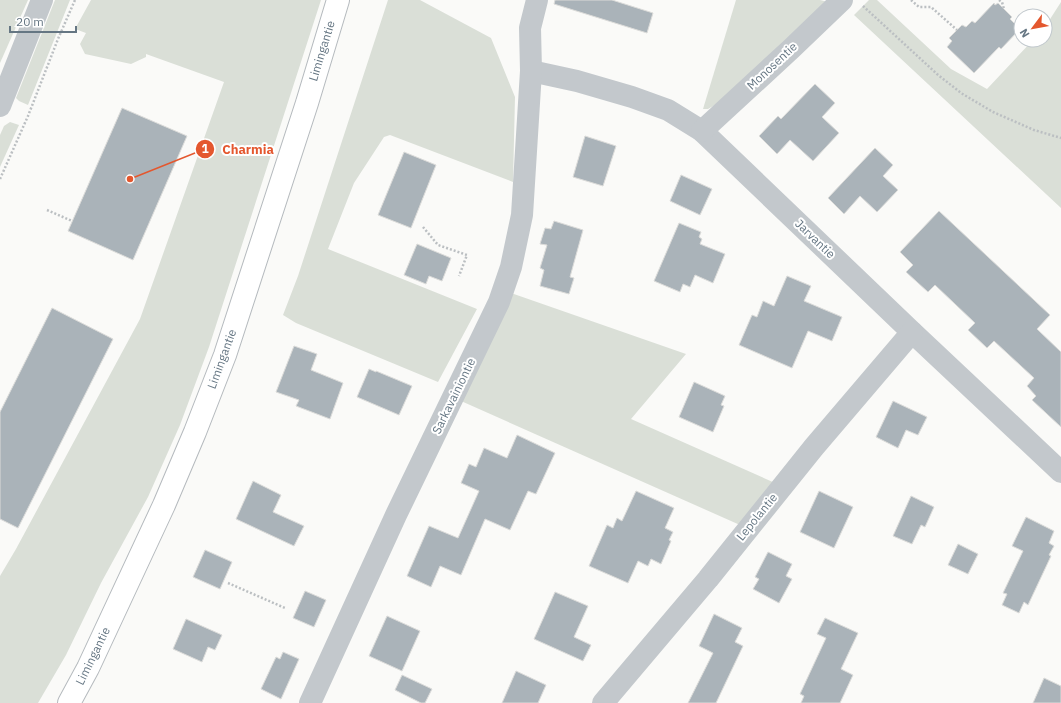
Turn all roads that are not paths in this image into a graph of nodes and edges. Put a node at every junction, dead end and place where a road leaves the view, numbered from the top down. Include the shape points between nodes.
1 (42, 0) edge
2 (338, 0) edge
3 (537, 0) edge
4 (842, 0) edge
5 (531, 71) junction
6 (0, 106) edge
7 (702, 131) junction
8 (912, 332) junction
9 (1061, 472) edge
10 (69, 703) edge
11 (310, 703) edge
12 (603, 703) edge

1 - 6 street
2 - 10 main road, Limingantie via 225,355 196,432 88,668
3 - 5 street, Sarkavainiontie via 530,28
4 - 7 street, Monosentie
5 - 7 street, Jarvantie via 632,97 668,110
5 - 11 street, Sarkavainiontie via 522,215 511,267 499,302 396,515
7 - 8 street, Jarvantie
8 - 9 street, Jarvantie
8 - 12 street, Lepolantie

